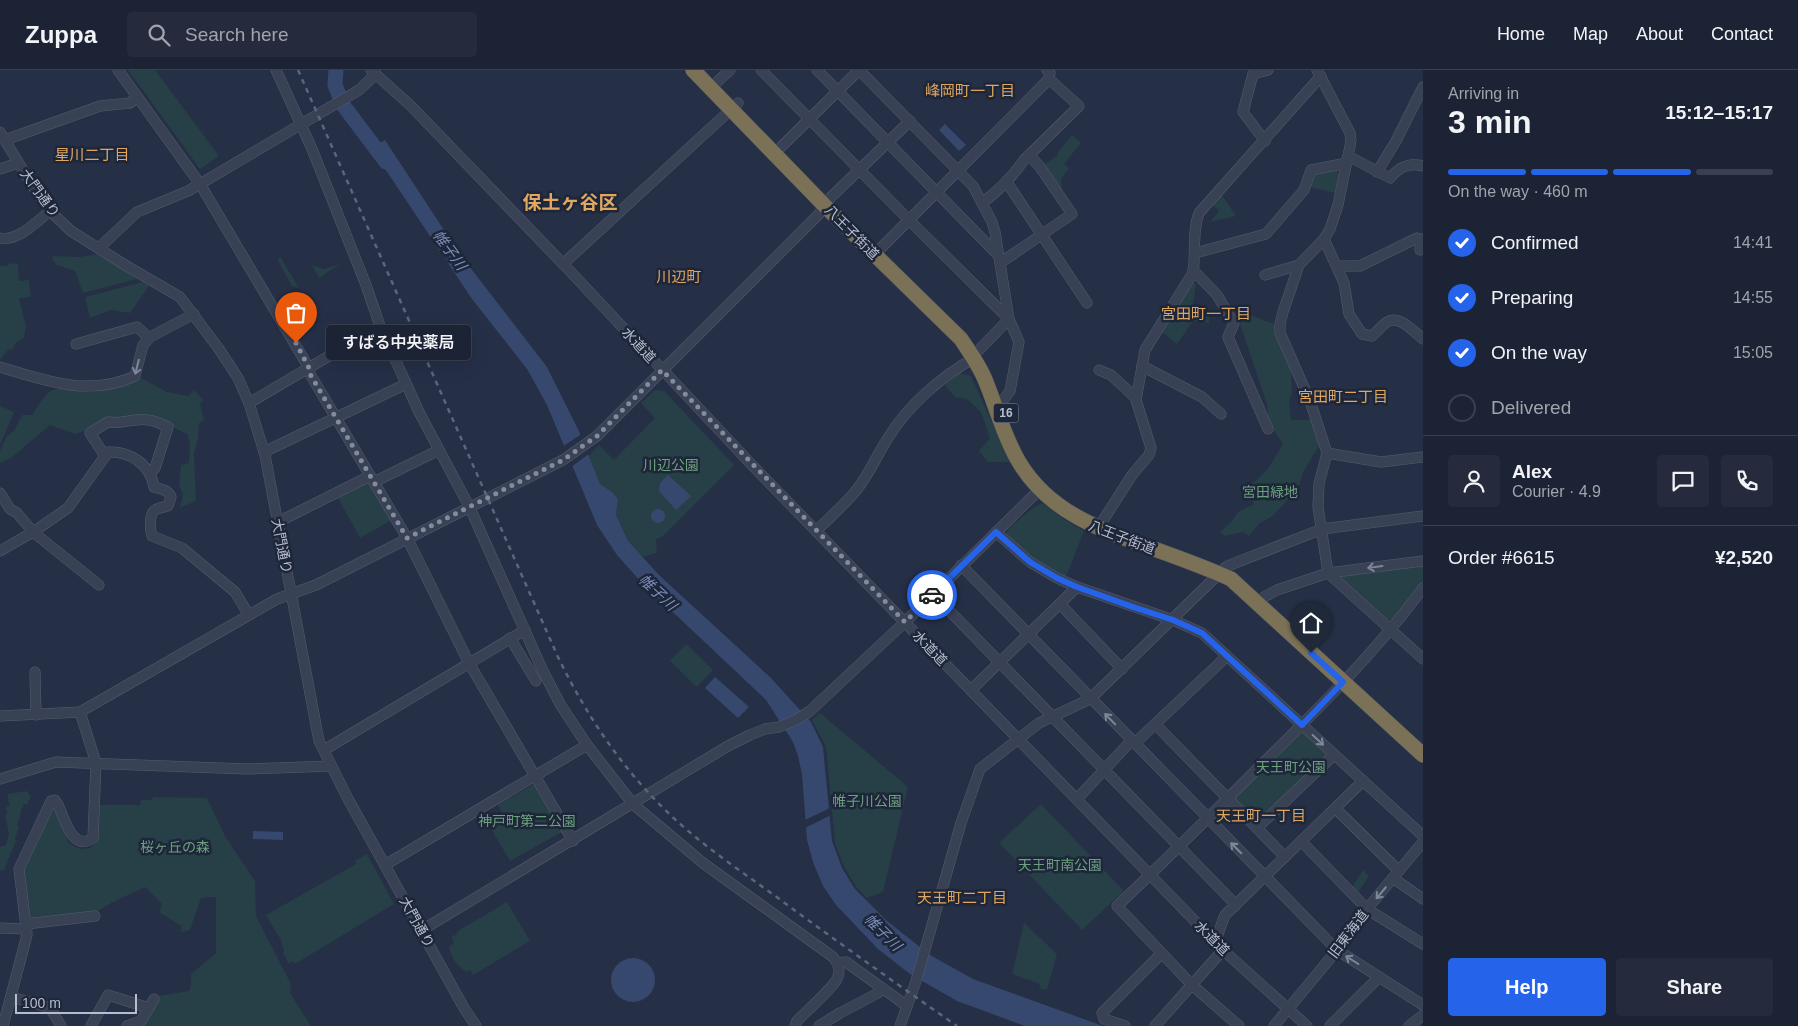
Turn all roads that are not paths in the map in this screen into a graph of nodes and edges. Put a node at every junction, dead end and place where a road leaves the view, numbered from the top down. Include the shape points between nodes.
1 (118, 70) edge
2 (276, 70) edge
3 (693, 70) edge
4 (706, 70) edge
5 (730, 70) edge
6 (760, 70) edge
7 (817, 70) edge
8 (859, 70) edge
9 (1268, 70) edge
10 (374, 72) edge
11 (1050, 73) edge
12 (1319, 73) edge
13 (717, 82) junction
14 (1423, 87) edge
15 (838, 91) junction
16 (137, 97) junction
17 (734, 106) junction
18 (809, 119) junction
19 (910, 121) junction
20 (301, 125) junction
21 (2, 136) edge
22 (1265, 141) junction
23 (888, 143) junction
24 (781, 147) junction
25 (1029, 155) junction
26 (1347, 159) junction
27 (18, 163) junction
28 (1423, 166) edge
29 (0, 169) edge
30 (860, 170) junction
31 (959, 171) junction
32 (1377, 172) junction
33 (1006, 181) junction
34 (200, 184) junction
35 (937, 192) junction
36 (828, 201) junction
37 (982, 203) junction
38 (50, 211) junction
39 (909, 220) junction
40 (1041, 235) junction
41 (0, 238) edge
42 (1324, 239) junction
43 (100, 248) junction
44 (881, 248) junction
45 (1420, 250) dead end
46 (1195, 253) junction
47 (999, 259) junction
48 (563, 264) junction
49 (1300, 265) junction
50 (1338, 266) junction
51 (1193, 270) junction
52 (1265, 275) dead end
53 (1087, 304) dead end
54 (194, 314) junction
55 (1009, 319) junction
56 (380, 326) junction
57 (1228, 337) junction
58 (149, 338) junction
59 (1423, 338) edge
60 (76, 344) dead end
61 (1222, 348) dead end
62 (976, 354) junction
63 (1142, 366) junction
64 (0, 367) edge
65 (309, 368) junction
66 (662, 370) junction
67 (1099, 370) dead end
68 (406, 384) junction
69 (1136, 398) junction
70 (1002, 402) junction
71 (249, 403) junction
72 (1221, 414) dead end
73 (337, 418) junction
74 (1268, 428) dead end
75 (440, 450) junction
76 (264, 452) junction
77 (1327, 453) junction
78 (105, 456) junction
79 (1423, 457) edge
80 (150, 473) junction
81 (372, 479) junction
82 (1040, 489) junction
83 (0, 494) edge
84 (470, 508) junction
85 (1423, 516) edge
86 (278, 522) junction
87 (1102, 522) junction
88 (1322, 529) junction
89 (816, 531) junction
90 (33, 532) junction
91 (996, 532) junction
92 (407, 538) junction
93 (0, 551) edge
94 (1423, 561) edge
95 (961, 566) junction
96 (1223, 570) junction
97 (1328, 573) junction
98 (99, 585) dead end
99 (1077, 587) junction
100 (1422, 592) edge
101 (291, 594) junction
102 (933, 594) junction
103 (1264, 597) junction
104 (1060, 604) junction
105 (249, 615) junction
106 (1173, 620) junction
107 (905, 622) junction
108 (524, 630) junction
109 (1391, 630) junction
110 (1028, 635) junction
111 (510, 638) junction
112 (1227, 656) junction
113 (1423, 659) edge
114 (469, 662) junction
115 (1000, 662) junction
116 (1122, 669) junction
117 (35, 672) dead end
118 (1346, 679) junction
119 (536, 681) dead end
120 (971, 690) junction
121 (1090, 698) junction
122 (80, 712) junction
123 (36, 715) junction
124 (0, 716) edge
125 (1052, 717) junction
126 (1155, 724) junction
127 (1302, 725) junction
128 (1018, 739) junction
129 (1423, 741) edge
130 (1133, 742) junction
131 (586, 745) junction
132 (324, 750) junction
133 (1334, 755) junction
134 (1423, 755) edge
135 (96, 763) junction
136 (331, 766) junction
137 (1104, 769) junction
138 (536, 775) junction
139 (0, 779) edge
140 (1363, 781) junction
141 (1228, 798) junction
142 (1077, 799) junction
143 (633, 804) junction
144 (1336, 808) junction
145 (1207, 819) junction
146 (1257, 828) junction
147 (1423, 836) edge
148 (573, 841) junction
149 (1301, 841) junction
150 (1423, 842) edge
151 (1179, 846) junction
152 (1285, 857) junction
153 (385, 865) junction
154 (1150, 875) junction
155 (1396, 875) junction
156 (1264, 877) junction
157 (1423, 899) edge
158 (1236, 905) junction
159 (1367, 909) junction
160 (95, 916) dead end
161 (27, 926) junction
162 (0, 928) edge
163 (422, 930) junction
164 (1215, 942) junction
165 (1423, 944) edge
166 (1223, 950) junction
167 (1337, 950) junction
168 (1161, 954) junction
169 (837, 963) junction
170 (1379, 977) junction
171 (1192, 986) junction
172 (881, 988) junction
173 (11, 997) junction
174 (1423, 1005) edge
175 (907, 1006) junction
176 (1287, 1010) junction
177 (1423, 1015) edge
178 (2, 1026) edge
179 (61, 1026) edge
180 (91, 1026) edge
181 (127, 1026) edge
182 (476, 1026) edge
183 (795, 1026) edge
184 (819, 1026) edge
185 (900, 1026) edge
186 (1125, 1026) edge
187 (1155, 1026) edge
188 (1239, 1026) edge
189 (1274, 1026) edge
190 (1307, 1026) edge
191 (1330, 1026) edge
192 (1409, 1026) edge

1 - 16 street
2 - 20 street
3 - 17 highway, 八王子街道 / 16
4 - 13 highway, 八王子街道 / 16
5 - 13 street
6 - 18 street
7 - 15 street
8 - 15 street
8 - 19 street
9 - 22 street via 1253,74 1244,112
10 - 20 street via 359,90
10 - 48 street, 水道道 via 411,106
11 - 25 street via 1079,106
11 - 31 street
12 - 22 street
12 - 26 street via 1350,133
13 - 17 highway, 八王子街道 / 16
14 - 32 street
15 - 18 street
15 - 23 street
16 - 21 street via 130,103 100,106
16 - 34 street
17 - 24 highway, 八王子街道 / 16
17 - 36 highway, 八王子街道 / 16
17 - 48 street
18 - 24 street
18 - 30 street
19 - 23 street
19 - 31 street
20 - 34 street
20 - 56 street
21 - 27 street, 大門通り
22 - 46 street via 1199,213 1195,223
23 - 30 street
23 - 35 street
24 - 36 highway, 八王子街道 / 16
25 - 33 street
25 - 40 street via 1072,214
26 - 32 street
26 - 42 street via 1338,205
26 - 46 street via 1311,170 1304,190 1266,234
27 - 29 street
27 - 38 street, 大門通り
28 - 32 street via 1408,165 1390,178
30 - 36 street
30 - 39 street
31 - 35 street
31 - 37 street via 973,186
33 - 37 street
33 - 40 street
34 - 43 street via 137,212
34 - 65 street
35 - 39 street
35 - 47 street
36 - 44 highway, 八王子街道 / 16
36 - 62 highway, 八王子街道 / 16
36 - 66 street via 766,268
37 - 47 street via 995,232
38 - 41 street via 12,238
38 - 43 street, 大門通り via 71,231
39 - 44 street
39 - 55 street
40 - 47 street
40 - 53 street
42 - 49 street
42 - 50 street
43 - 54 street, 大門通り via 180,297
44 - 62 highway, 八王子街道 / 16 via 966,333
45 - 50 street via 1421,239 1417,238 1360,266
46 - 51 street
47 - 55 street
48 - 66 street, 水道道
49 - 52 street
49 - 77 street via 1283,312 1280,333 1310,401
50 - 59 street via 1349,314 1362,334 1372,336 1386,322 1396,320
51 - 57 street via 1217,295 1234,323
51 - 63 street via 1188,284 1145,350
54 - 58 street
54 - 71 street, 大門通り via 238,378
55 - 62 street
55 - 70 street via 1019,342 1010,391
56 - 65 street
56 - 68 street
57 - 61 street
57 - 74 street
58 - 60 street via 137,327
58 -> 64 street via 143,346 136,376 105,386 75,386
62 - 70 highway, 八王子街道 / 16 via 992,372
62 - 82 highway, 八王子街道 / 16 via 1010,444 1026,473
62 - 89 street via 904,416 855,492
63 - 69 street
63 - 72 street via 1202,398
65 - 71 street
65 - 73 street
66 - 84 street via 590,442 563,460
66 - 89 street, 水道道
67 - 69 street via 1111,375
68 - 73 street
68 - 75 street
69 - 87 street via 1151,448
70 - 87 highway, 八王子街道 / 16 via 1019,444 1040,476 1071,503
71 - 76 street, 大門通り
73 - 76 street
73 - 81 street
75 - 81 street
75 - 84 street
76 - 86 street, 大門通り
77 - 79 street via 1381,462
77 - 88 street via 1318,484
78 - 80 street via 108,452 120,452 146,466
78 - 80 street via 90,433 108,422 154,420 168,427 155,468
78 - 90 street via 68,508
80 - 105 street via 154,487 165,490 171,497 168,506 152,513 152,536 182,548 235,592
81 - 86 street
81 - 92 street
82 - 91 street
82 - 96 highway, 八王子街道 / 16 via 1082,521 1099,529 1205,567
83 - 90 street
84 - 92 street
84 - 108 street
85 - 88 street
86 - 101 street, 大門通り
87 - 96 highway, 八王子街道 / 16
88 - 96 street
88 - 97 street
89 - 107 street, 水道道
90 - 93 street
90 - 98 street
91 - 95 street
91 - 99 street via 1030,562
92 - 101 street
92 - 114 street
94 -> 97 street
95 - 102 street
95 - 110 street
96 - 103 highway, 八王子街道 / 16 via 1239,574
96 - 106 street
96 - 118 highway, 八王子街道 / 16
97 - 103 street
97 - 109 street
99 - 104 street
99 - 106 street
100 - 109 street
101 - 105 street
101 - 132 street, 大門通り via 319,741
102 - 107 street
102 - 115 street
103 - 118 highway, 八王子街道 / 16
104 - 110 street
104 - 116 street
105 - 122 street
106 - 112 street via 1202,633
106 - 116 street
107 - 120 street, 水道道
107 - 143 street via 810,711 779,727 750,734
108 - 111 street
108 - 131 street via 560,704
109 - 113 street
109 - 118 street
110 - 115 street
110 - 121 street
111 - 114 street
111 - 119 street
112 - 126 street
112 - 127 street
114 - 132 street
114 - 138 street
115 - 120 street
115 - 125 street
116 - 121 street
117 - 123 street
118 - 127 street
118 - 129 highway, 八王子街道 / 16
118 - 134 highway, 八王子街道 / 16
120 - 128 street, 水道道
121 - 125 street
130 -> 121 street
122 - 123 street
122 - 135 street
123 - 124 street
125 - 128 street
125 - 137 street
126 - 130 street
126 - 141 street
127 -> 133 street
127 - 141 street
128 - 142 street, 水道道
128 - 175 street via 980,769
130 - 137 street
130 - 145 street
131 - 138 street
131 - 143 street
132 - 136 street, 大門通り
133 - 140 street
133 - 146 street
135 - 136 street via 247,769
135 - 139 street via 56,762
135 - 161 street via 93,838 87,842 74,839 58,805 52,801 19,869
136 - 153 street, 大門通り
137 - 142 street
137 - 151 street
138 - 148 street
138 - 153 street
140 - 144 street
140 - 147 street
141 - 145 street
141 - 146 street
142 - 154 street, 水道道
143 - 148 street
143 - 169 street via 704,863
144 - 149 street
144 - 155 street
145 - 151 street
156 -> 145 street
146 - 152 street
148 - 163 street
149 - 152 street
149 - 159 street
150 - 155 street, 旧東海道
151 - 154 street
151 - 158 street
152 - 156 street
153 - 163 street, 大門通り
154 - 164 street, 水道道
154 - 168 street via 1117,906
155 - 157 street
155 -> 159 street, 旧東海道
156 - 158 street
156 - 167 street
158 - 164 street via 1225,915
159 - 165 street
159 - 167 street, 旧東海道
160 - 161 street
161 - 162 street
161 - 173 street
163 - 182 street, 大門通り
164 - 166 street, 水道道
166 - 171 street
166 - 176 street, 水道道
170 -> 167 street
167 - 176 street, 旧東海道
168 - 171 street
168 - 186 street via 1102,1013 1104,1019
169 - 172 street via 846,962
169 - 183 street via 837,979 797,1020
170 - 174 street
170 - 191 street
171 - 187 street
171 - 188 street
172 - 175 street
172 - 184 street via 878,993
173 - 178 street
173 - 179 street via 47,1007
175 - 185 street
176 - 189 street, 旧東海道
176 - 190 street, 水道道
177 - 192 street
180 - 181 street via 108,995 151,1004 141,1021

